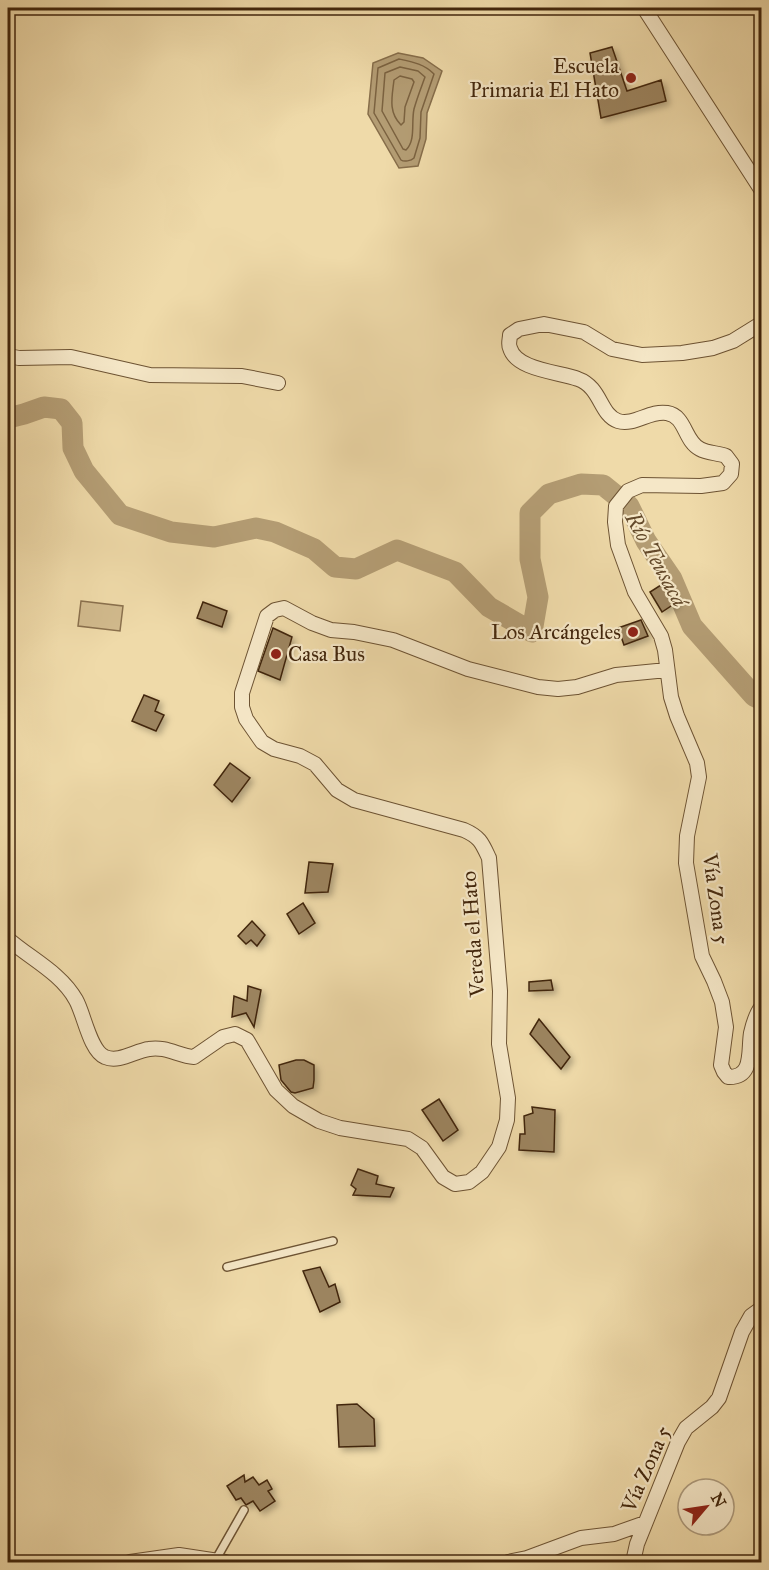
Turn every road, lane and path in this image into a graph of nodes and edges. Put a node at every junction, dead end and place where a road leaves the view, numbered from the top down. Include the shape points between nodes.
1 (644, 8) edge
2 (762, 191) edge
3 (762, 323) edge
4 (8, 356) edge
5 (278, 384) dead end
6 (667, 670) junction
7 (8, 939) edge
8 (762, 1006) edge
9 (333, 1241) dead end
10 (227, 1267) dead end
11 (762, 1308) edge
12 (244, 1510) dead end
13 (645, 1523) junction
14 (220, 1562) edge
15 (130, 1563) edge
16 (508, 1563) edge
17 (633, 1563) edge

1 - 2 street
3 - 6 street, Vía Zona 5 via 713,348 642,355 612,348 584,332 544,324 510,335 509,347 515,358 580,379 592,387 616,421 629,423 646,415 667,413 680,419 699,449 726,456 732,464 731,474 723,483 642,485 628,491 616,506 618,545 635,592 661,636
4 - 5 street via 72,357 150,375 242,376
6 - 7 street, Vereda el Hato via 616,675 577,687 538,687 468,669 393,640 331,630 284,609 267,616 242,693 246,719 262,742 315,764 337,790 354,800 475,835 489,858 507,1120 499,1147 482,1172 469,1182 455,1184 443,1177 422,1148 408,1139 340,1128 293,1106 276,1090 247,1040 234,1034 194,1057 165,1048 149,1048 116,1059 104,1057 96,1050 76,1000 61,979
6 - 8 street, Vía Zona 5 via 677,716 697,763 699,777 687,836 686,863 702,956 723,1010 726,1026 721,1065 728,1077 735,1078 748,1065 751,1033
9 - 10 lane
11 - 13 street, Vía Zona 5 via 742,1332 719,1398 686,1428 678,1442
12 - 14 lane
13 - 16 street via 614,1534 580,1538
13 - 17 street, Vía Zona 5
14 - 15 street via 179,1555

